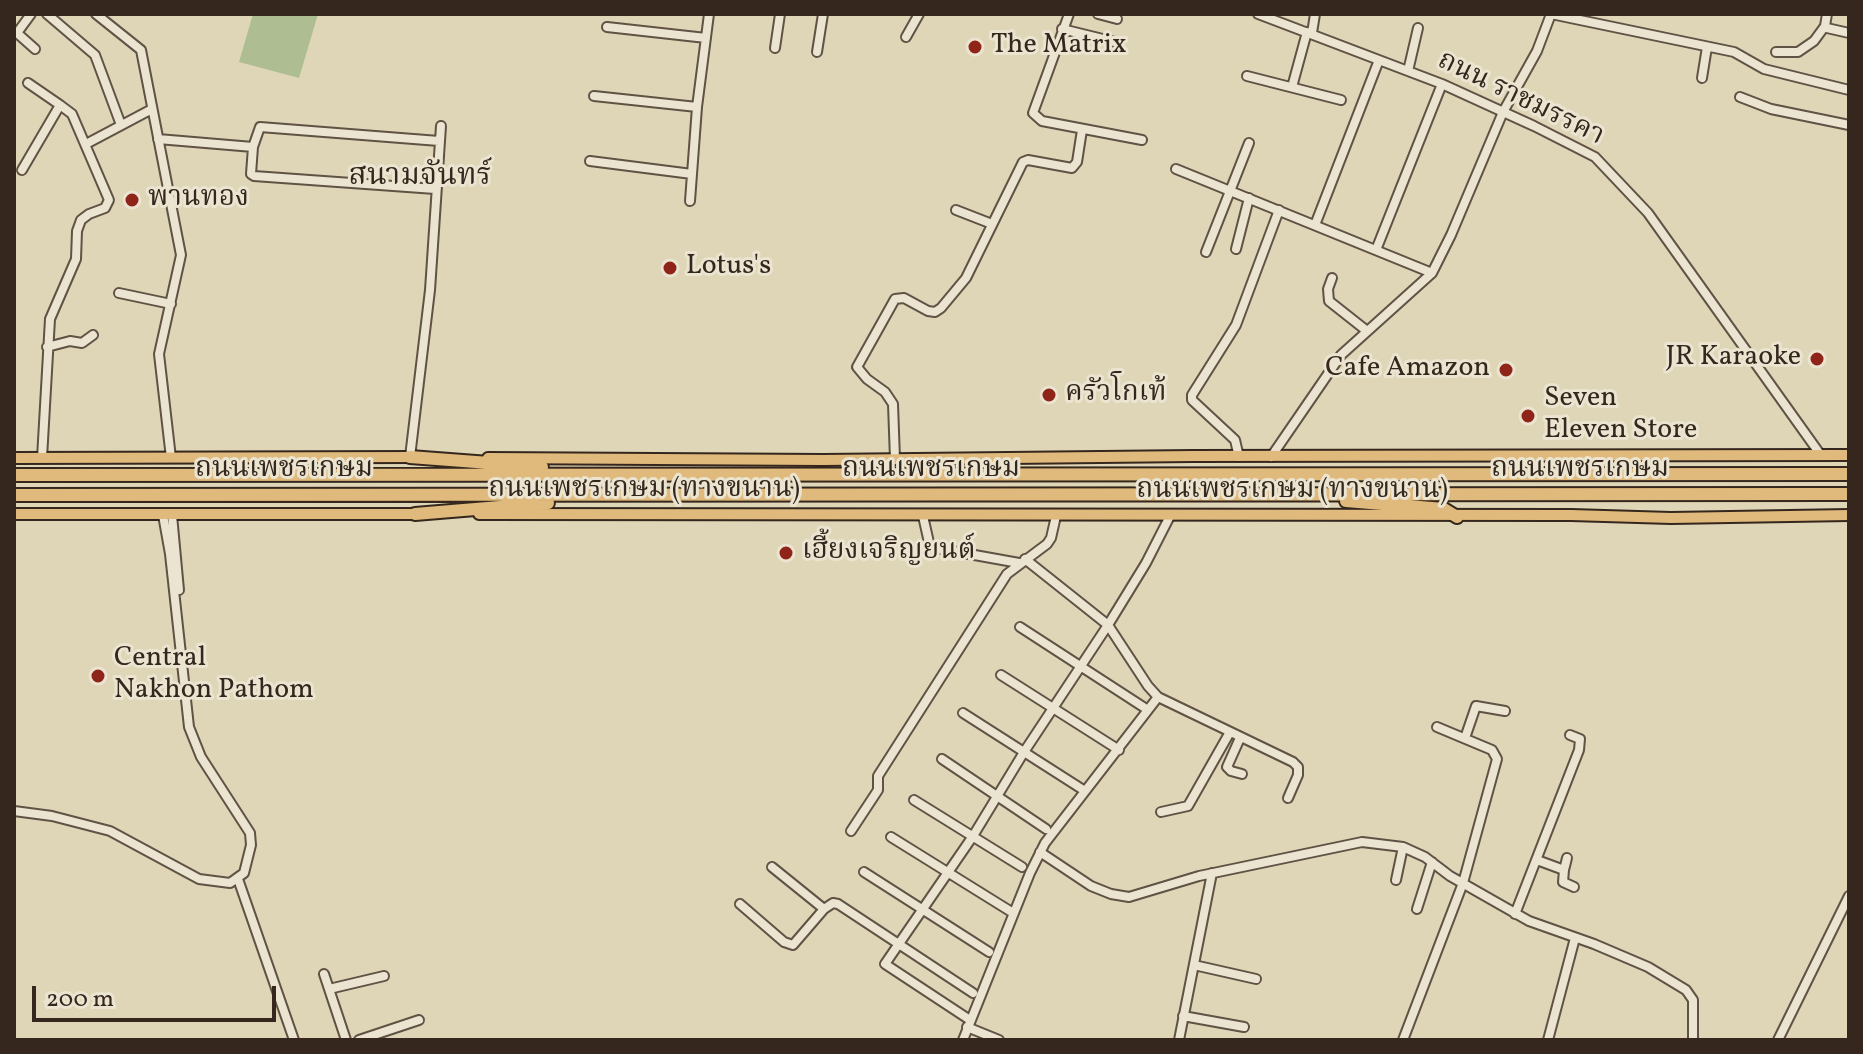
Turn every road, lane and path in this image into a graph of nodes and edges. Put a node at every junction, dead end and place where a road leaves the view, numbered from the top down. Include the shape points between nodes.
1 (31, 14) edge
2 (47, 14) edge
3 (709, 14) edge
4 (780, 14) edge
5 (823, 14) edge
6 (919, 14) edge
7 (1069, 14) edge
8 (1098, 14) edge
9 (1258, 14) edge
10 (1315, 14) edge
11 (1551, 14) edge
12 (1827, 14) edge
13 (101, 15) edge
14 (1564, 15) edge
15 (1117, 19) dead end
16 (1825, 26) junction
17 (607, 27) dead end
18 (1418, 28) dead end
19 (1062, 29) junction
20 (1310, 32) junction
21 (1849, 33) edge
22 (906, 37) dead end
23 (706, 38) junction
24 (1115, 42) dead end
25 (1707, 47) junction
26 (775, 48) dead end
27 (35, 49) dead end
28 (817, 52) dead end
29 (1776, 52) dead end
30 (1379, 60) junction
31 (1408, 71) junction
32 (1247, 76) dead end
33 (1702, 78) dead end
34 (28, 83) dead end
35 (1442, 84) junction
36 (1292, 87) junction
37 (1849, 90) edge
38 (594, 96) dead end
39 (1740, 97) dead end
40 (1341, 100) dead end
41 (60, 105) junction
42 (697, 107) junction
43 (152, 109) junction
44 (1503, 112) junction
45 (121, 125) junction
46 (1849, 125) edge
47 (441, 126) dead end
48 (1082, 130) junction
49 (158, 139) junction
50 (1142, 140) dead end
51 (439, 141) junction
52 (1249, 143) dead end
53 (86, 144) junction
54 (253, 147) junction
55 (590, 161) dead end
56 (1176, 169) dead end
57 (22, 170) dead end
58 (692, 174) junction
59 (435, 189) junction
60 (1229, 190) junction
61 (1249, 198) junction
62 (690, 201) dead end
63 (956, 210) dead end
64 (1279, 210) junction
65 (992, 224) junction
66 (1315, 225) junction
67 (1236, 249) dead end
68 (1376, 250) junction
69 (1206, 252) dead end
70 (1432, 273) junction
71 (1332, 278) dead end
72 (119, 293) dead end
73 (171, 304) junction
74 (1367, 331) junction
75 (93, 335) dead end
76 (47, 347) junction
77 (1820, 454) junction
78 (1849, 455) edge
79 (410, 457) junction
80 (1239, 457) junction
81 (1271, 457) junction
82 (14, 458) edge
83 (42, 458) junction
84 (171, 458) junction
85 (895, 459) junction
86 (634, 474) junction
87 (1849, 474) edge
88 (14, 475) edge
89 (1320, 494) junction
90 (1849, 494) edge
91 (14, 495) edge
92 (635, 496) junction
93 (16, 514) edge
94 (415, 514) junction
95 (167, 515) junction
96 (1849, 515) edge
97 (923, 516) junction
98 (1056, 516) junction
99 (1170, 516) junction
100 (1457, 517) junction
101 (1022, 561) junction
102 (1108, 625) junction
103 (1020, 627) dead end
104 (1080, 666) junction
105 (1001, 675) dead end
106 (1158, 697) junction
107 (1054, 709) junction
108 (1148, 710) junction
109 (1505, 711) dead end
110 (963, 713) dead end
111 (1437, 727) dead end
112 (1230, 732) junction
113 (1570, 735) dead end
114 (1240, 738) junction
115 (1465, 738) junction
116 (1119, 750) junction
117 (1024, 752) junction
118 (942, 759) dead end
119 (1242, 774) dead end
120 (1085, 791) junction
121 (997, 795) junction
122 (1288, 798) dead end
123 (914, 800) dead end
124 (14, 811) edge
125 (1161, 812) dead end
126 (1046, 829) dead end
127 (851, 831) dead end
128 (973, 836) junction
129 (891, 837) dead end
130 (1403, 847) junction
131 (1040, 852) junction
132 (1567, 858) dead end
133 (1537, 860) junction
134 (1432, 862) junction
135 (772, 867) dead end
136 (1022, 867) dead end
137 (1564, 870) junction
138 (947, 871) junction
139 (864, 872) dead end
140 (1212, 873) junction
141 (238, 879) junction
142 (1396, 880) dead end
143 (1463, 883) junction
144 (1574, 887) dead end
145 (1849, 896) edge
146 (740, 904) dead end
147 (924, 908) junction
148 (824, 909) junction
149 (1417, 909) dead end
150 (1010, 911) dead end
151 (1515, 914) junction
152 (1575, 938) junction
153 (900, 945) junction
154 (989, 952) dead end
155 (1194, 965) junction
156 (324, 974) dead end
157 (384, 976) dead end
158 (1256, 979) dead end
159 (329, 989) junction
160 (973, 993) dead end
161 (1183, 1016) junction
162 (419, 1020) dead end
163 (969, 1024) junction
164 (1244, 1027) dead end
165 (294, 1040) edge
166 (346, 1040) edge
167 (359, 1040) edge
168 (963, 1040) edge
169 (999, 1040) edge
170 (1179, 1040) edge
171 (1403, 1040) edge
172 (1548, 1040) edge
173 (1693, 1040) edge
174 (1778, 1040) edge

1 - 27 street via 17,33
2 - 45 street via 95,55
3 - 23 street
4 - 26 street
5 - 28 street
6 - 22 street
7 - 19 street
8 - 15 street
9 - 20 street, ถนน ราชมรรคา
10 - 20 street
11 - 14 street
11 - 44 street
12 - 16 street
13 - 43 street via 141,50
14 - 25 street
16 - 21 street
16 - 29 street via 1798,52
17 - 23 street
18 - 31 street
19 - 24 street
19 - 48 street via 1033,113 1042,121
20 - 30 street, ถนน ราชมรรคา
20 - 36 street
23 - 42 street
25 - 33 street
25 - 37 street via 1734,52 1778,74
30 - 31 street, ถนน ราชมรรคา
30 - 66 street
31 - 35 street, ถนน ราชมรรคา
32 - 36 street
34 - 41 street
35 - 44 street, ถนน ราชมรรคา
35 - 68 street
36 - 40 street
38 - 42 street
39 - 46 street
41 - 53 street via 72,114
41 - 57 street
42 - 58 street
43 - 45 street
43 - 49 street
44 - 70 street
44 - 77 street, ถนน ราชมรรคา via 1585,151 1613,173 1648,213
45 - 53 street
47 - 51 street
48 - 50 street
48 - 65 street via 1072,168 1023,162
49 - 54 street
49 - 73 street via 181,255
51 - 54 street via 260,127
51 - 59 street
52 - 60 street
53 - 76 street via 109,200 105,208 81,220 76,259 54,307
54 - 59 street via 254,176
55 - 58 street
56 - 60 street
58 - 62 street
59 - 79 street via 430,290
60 - 61 street
60 - 69 street
61 - 64 street
61 - 67 street
63 - 65 street
64 - 66 street
64 - 80 street via 1236,325 1192,395 1235,440
65 - 85 street via 949,300 935,312 895,299 857,367 893,404
66 - 68 street
68 - 70 street
70 - 74 street
71 - 74 street via 1329,301
72 - 73 street
73 - 84 street via 159,354
74 - 81 street via 1341,355
75 - 76 street via 82,343
76 - 83 street
77 - 78 main road, ถนนเพชรเกษม (ทางขนาน)
77 - 81 main road, ถนนเพชรเกษม (ทางขนาน)
79 - 84 main road, ถนนเพชรเกษม (ทางขนาน)
79 - 85 main road, ถนนเพชรเกษม (ทางขนาน)
79 - 86 highway
80 - 81 main road, ถนนเพชรเกษม (ทางขนาน)
80 - 85 main road, ถนนเพชรเกษม (ทางขนาน)
82 - 83 main road, ถนนเพชรเกษม (ทางขนาน)
83 - 84 main road, ถนนเพชรเกษม (ทางขนาน)
86 - 87 highway, ถนนเพชรเกษม
86 - 88 highway, ถนนเพชรเกษม
89 - 90 highway, ถนนเพชรเกษม
89 - 92 highway, ถนนเพชรเกษม
89 - 100 highway via 1326,500 1444,509
91 - 92 highway, ถนนเพชรเกษม
92 - 94 highway
93 - 95 main road, ถนนเพชรเกษม (ทางขนาน)
94 - 95 main road, ถนนเพชรเกษม (ทางขนาน)
94 - 97 main road, ถนนเพชรเกษม (ทางขนาน)
95 - 141 street via 195,740 250,833 247,864
96 - 100 main road, ถนนเพชรเกษม (ทางขนาน)
97 - 98 main road, ถนนเพชรเกษม (ทางขนาน)
97 - 101 street via 930,547
98 - 99 main road, ถนนเพชรเกษม (ทางขนาน)
98 - 101 street via 1047,544
99 - 100 main road, ถนนเพชรเกษม (ทางขนาน)
99 - 102 street
101 - 102 street
101 - 127 street via 1007,574 878,776 878,790
102 - 104 street
102 - 106 street
103 - 104 street
104 - 107 street
104 - 108 street
105 - 107 street
106 - 108 street
106 - 112 street
107 - 116 street
107 - 117 street
108 - 116 street
109 - 115 street via 1476,706
110 - 117 street
111 - 115 street
112 - 114 street
112 - 125 street via 1188,806
113 - 133 street via 1580,739 1580,745
114 - 119 street via 1227,767
114 - 122 street via 1298,767
115 - 143 street via 1492,750 1497,758
116 - 120 street
117 - 120 street
117 - 121 street
118 - 121 street
120 - 131 street
121 - 126 street
121 - 128 street
123 - 128 street
124 - 141 street via 110,831 199,879 224,884
128 - 136 street
128 - 138 street
129 - 138 street
130 - 134 street
130 - 140 street via 1362,842
130 - 142 street
131 - 140 street via 1091,886 1129,897
131 - 163 street
132 - 137 street
133 - 137 street
133 - 151 street
134 - 143 street
134 - 149 street
135 - 148 street
137 - 144 street via 1563,882
138 - 147 street
138 - 150 street
139 - 147 street
140 - 155 street
141 - 165 street
143 - 151 street
143 - 171 street
145 - 174 street
146 - 148 street via 793,945
147 - 153 street
147 - 154 street
148 - 153 street via 838,904
151 - 152 street
152 - 172 street
152 - 173 street via 1648,967 1686,990 1693,1000
153 - 160 street
153 - 163 street via 885,967
155 - 158 street
155 - 161 street
156 - 159 street
157 - 159 street
159 - 166 street
161 - 164 street
161 - 170 street
162 - 167 street
163 - 168 street
163 - 169 street

